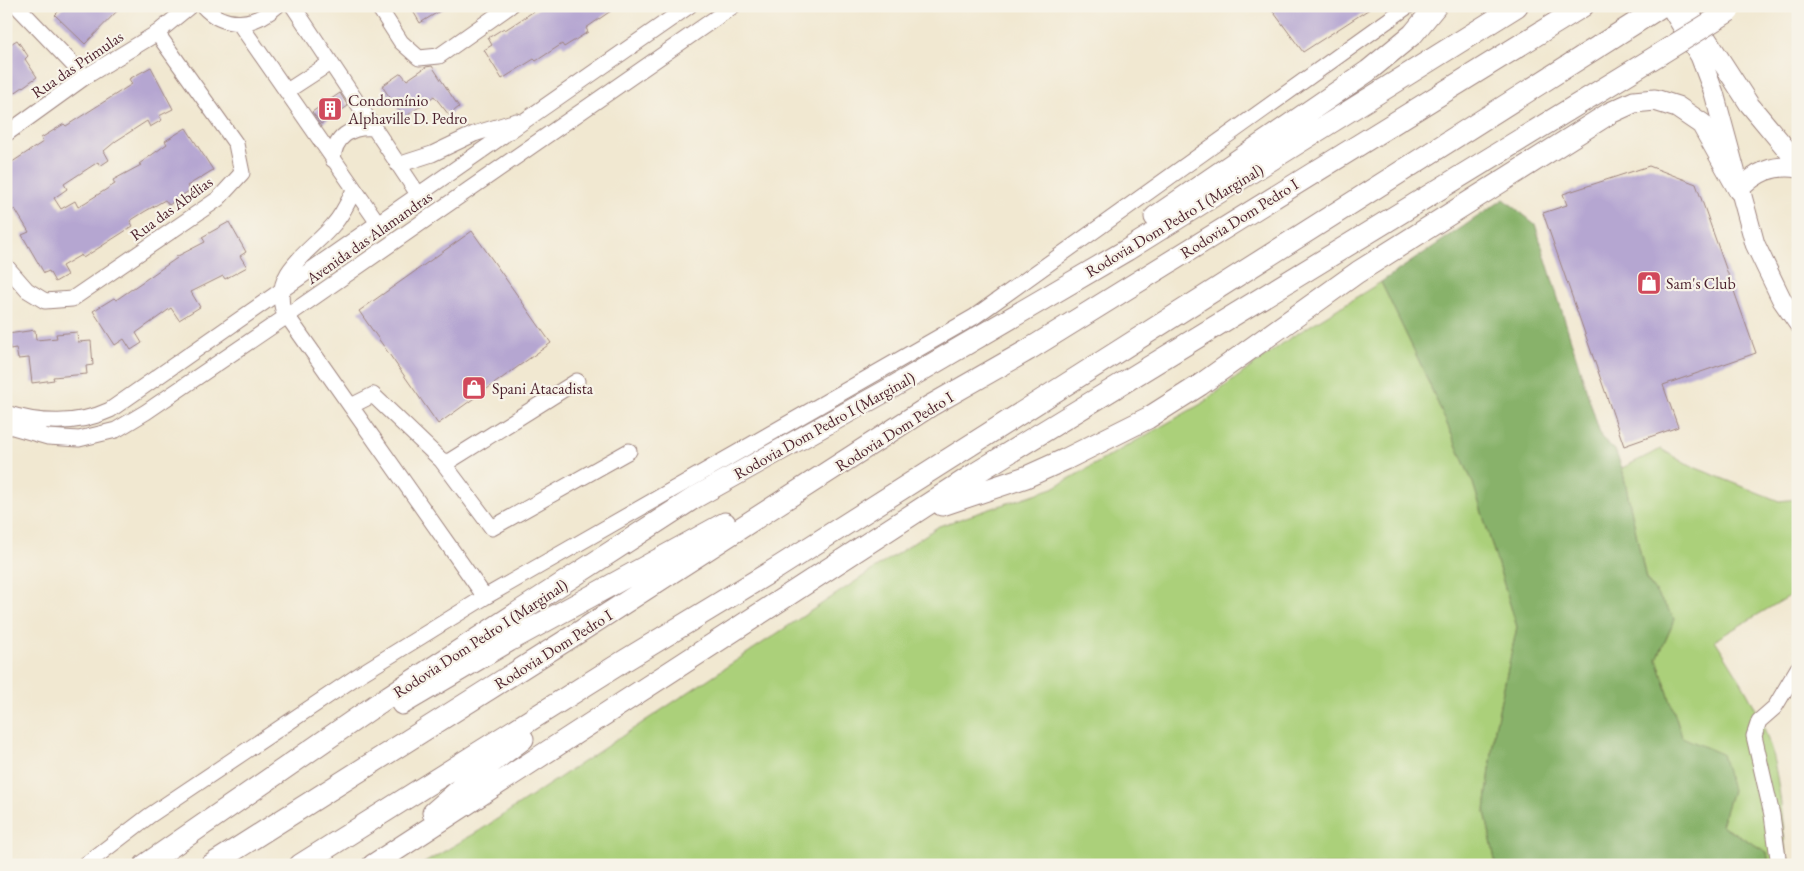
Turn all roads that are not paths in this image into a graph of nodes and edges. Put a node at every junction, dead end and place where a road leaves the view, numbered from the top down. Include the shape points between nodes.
1 (17, 6) edge
2 (190, 6) edge
3 (203, 6) edge
4 (277, 6) edge
5 (293, 6) edge
6 (378, 6) edge
7 (510, 6) edge
8 (689, 6) edge
9 (733, 6) edge
10 (1408, 6) edge
11 (1436, 6) edge
12 (1517, 6) edge
13 (1583, 6) edge
14 (1662, 6) edge
15 (1670, 6) edge
16 (1685, 6) edge
17 (1732, 9) edge
18 (239, 23) junction
19 (157, 33) junction
20 (609, 62) junction
21 (330, 63) junction
22 (85, 77) junction
23 (623, 83) junction
24 (287, 91) junction
25 (529, 117) junction
26 (373, 128) junction
27 (6, 134) edge
28 (333, 160) junction
29 (1798, 163) edge
30 (398, 164) junction
31 (1798, 168) edge
32 (354, 190) junction
33 (1739, 190) junction
34 (418, 194) junction
35 (378, 223) junction
36 (6, 266) edge
37 (280, 290) junction
38 (1035, 304) junction
39 (287, 316) junction
40 (1798, 323) edge
41 (577, 381) dead end
42 (351, 406) junction
43 (7, 422) edge
44 (883, 437) junction
45 (629, 451) dead end
46 (441, 460) junction
47 (918, 513) junction
48 (485, 597) junction
49 (624, 660) junction
50 (1798, 668) edge
51 (254, 791) junction
52 (376, 863) edge
53 (85, 865) edge
54 (145, 865) edge
55 (211, 865) edge
56 (300, 865) edge
57 (1779, 865) edge

1 - 22 street
2 - 19 street, Rua das Primulas
3 - 18 street via 223,20
4 - 18 street via 253,22
5 - 21 street
6 - 7 street via 401,42 419,58 440,56
8 - 20 street, Avenida das Alamandras
9 - 23 street, Avenida das Alamandras
10 - 48 street via 974,318
11 - 38 highway via 1412,34 1368,71 1132,232
12 - 38 highway, Rodovia Dom Pedro I (Marginal)
13 - 44 highway, Rodovia Dom Pedro I
14 - 49 highway via 816,543
15 - 33 main road via 1700,56 1714,93
16 - 29 main road via 1749,104
17 - 47 highway, bridge via 984,468
18 - 24 street
19 - 22 street, Rua das Primulas
19 - 36 street, Rua das Abélias via 236,144 242,173 218,199 72,299 45,301 27,290
20 - 23 street via 620,69
20 - 25 street, Avenida das Alamandras
21 - 24 street
21 - 26 street
22 - 27 street, Rua das Primulas
23 - 39 street, Avenida das Alamandras
24 - 28 street
25 - 30 street via 474,134 432,154
25 - 34 street, Avenida das Alamandras
26 - 28 street via 360,126 338,140
26 - 30 street
28 - 32 street
30 - 34 street
31 - 33 main road via 1769,168
32 - 35 street
32 - 37 street via 334,225 284,278
33 - 40 main road via 1755,244 1782,300
33 - 47 highway via 1702,124 1677,107 1655,100 1634,102 1610,113 1358,272 1200,385 1148,418 1026,476
34 - 35 street, Avenida das Alamandras
35 - 37 street, Avenida das Alamandras
37 - 39 street
37 - 43 street, Avenida das Alamandras via 98,416
38 - 51 highway, Rodovia Dom Pedro I (Marginal) via 694,498 397,691
39 - 42 street
39 - 43 street, Avenida das Alamandras via 146,412 109,433 79,439 48,437
41 - 46 street via 448,462
42 - 46 street via 373,394
42 - 48 street
44 - 51 highway via 509,641
44 - 55 highway, Rodovia Dom Pedro I
45 - 46 street via 492,528
47 - 52 highway
48 - 53 street via 347,683 149,816
49 - 52 highway via 482,770
49 - 56 highway
50 - 57 street via 1775,707 1759,721 1754,736 1772,815
51 - 54 highway, Rodovia Dom Pedro I (Marginal)

